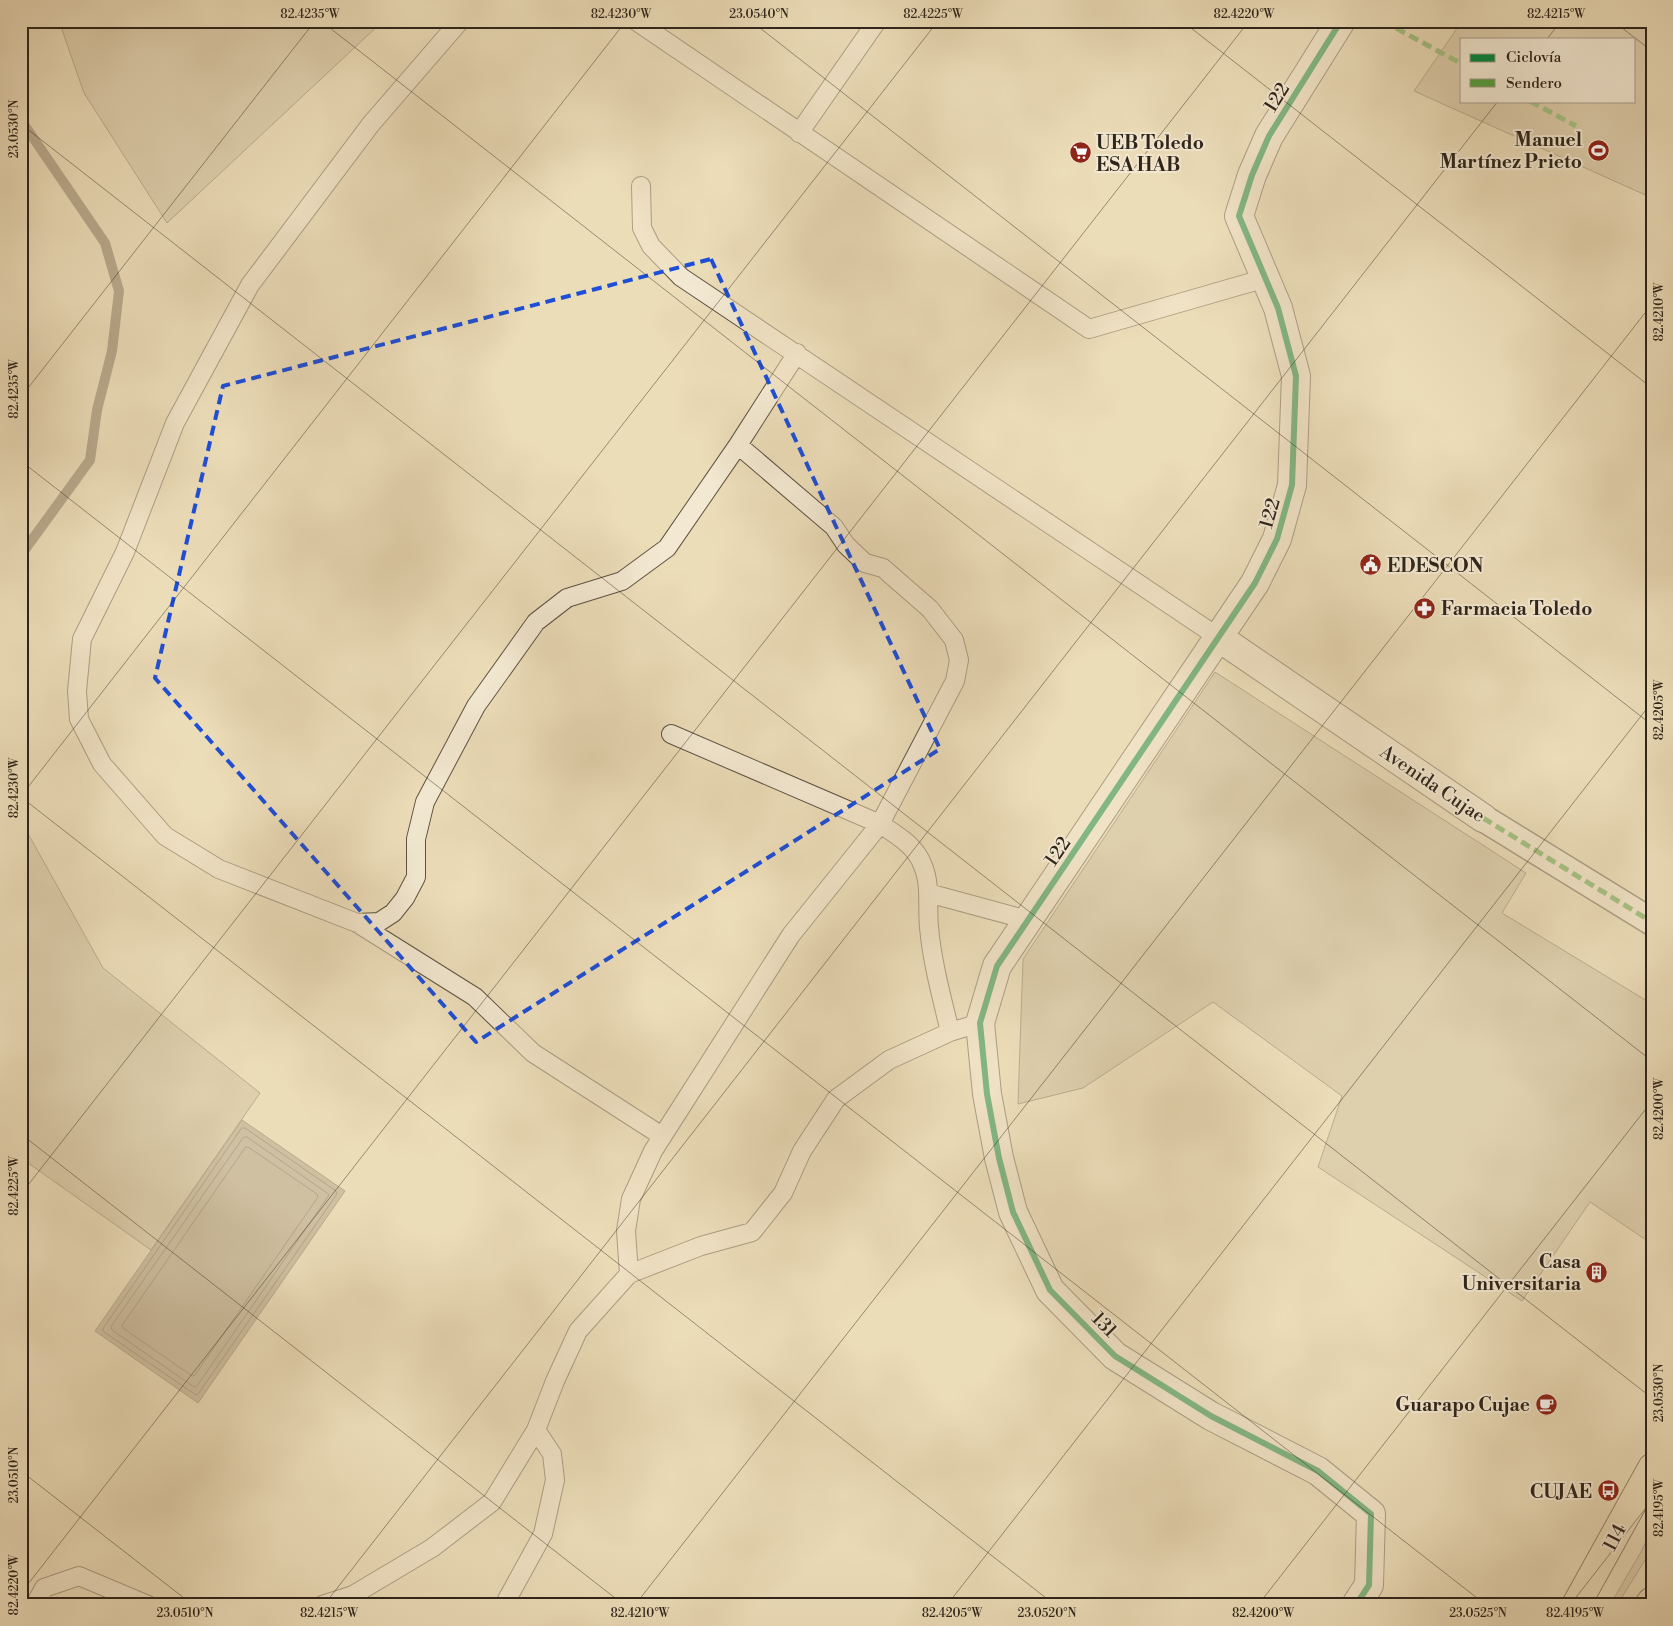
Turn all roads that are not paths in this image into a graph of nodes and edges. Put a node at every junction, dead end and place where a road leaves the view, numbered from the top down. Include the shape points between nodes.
1 (460, 21) edge
2 (636, 21) edge
3 (877, 21) edge
4 (1340, 21) edge
5 (799, 132) junction
6 (641, 186) dead end
7 (1266, 278) junction
8 (797, 353) junction
9 (738, 446) junction
10 (1218, 637) junction
11 (671, 734) dead end
12 (1483, 818) joint
13 (880, 824) junction
14 (928, 893) junction
15 (1028, 920) junction
16 (1652, 922) edge
17 (357, 924) junction
18 (998, 966) joint
19 (980, 1023) junction
20 (950, 1032) junction
21 (662, 1136) junction
22 (629, 1274) junction
23 (536, 1430) junction
24 (1652, 1468) edge
25 (1363, 1595) edge
26 (1652, 1601) edge
27 (34, 1605) edge
28 (148, 1605) edge
29 (322, 1605) edge
30 (504, 1605) edge
31 (1576, 1605) edge
32 (1649, 1605) edge

1 - 17 lane via 371,124 250,286 175,423 125,552 82,639 77,691 79,719 102,764 166,836 218,869
2 - 5 lane
3 - 5 lane
4 - 7 street, 122 via 1269,136 1239,216
5 - 7 lane via 1088,329
6 - 8 lane via 642,228 651,246 681,277
7 - 10 street, 122 via 1278,308 1296,376 1292,485 1277,539 1256,583
8 - 9 lane
8 - 10 lane
9 - 13 lane via 834,527 846,545 866,563 882,568 930,609 954,640 958,660 955,681
9 - 17 lane via 667,548 622,581 567,598 536,622 476,706 425,802 416,839 416,877 405,898 380,922
10 - 12 street, Avenida Cujae
10 - 15 street, 122
11 - 13 lane
12 - 16 street, Avenida Cujae
13 - 14 lane via 910,845 923,866
13 - 21 lane via 791,935
14 - 15 lane
14 - 20 lane via 928,926
15 - 18 street, 122
17 - 21 lane via 475,997 533,1053
18 - 19 street, 131
19 - 20 lane
19 - 25 street, 131 via 987,1094 1013,1212 1050,1290 1115,1356 1211,1416 1318,1471 1371,1514
20 - 22 lane via 889,1060 836,1099 802,1151 782,1193 752,1232 701,1246
21 - 22 lane via 631,1199 626,1231
22 - 23 lane via 578,1332
23 - 29 lane via 492,1502 432,1548 353,1595
23 - 30 lane via 552,1454 555,1480 543,1534
24 - 31 highway, 114
26 - 32 highway
27 - 28 lane via 44,1588 79,1576

